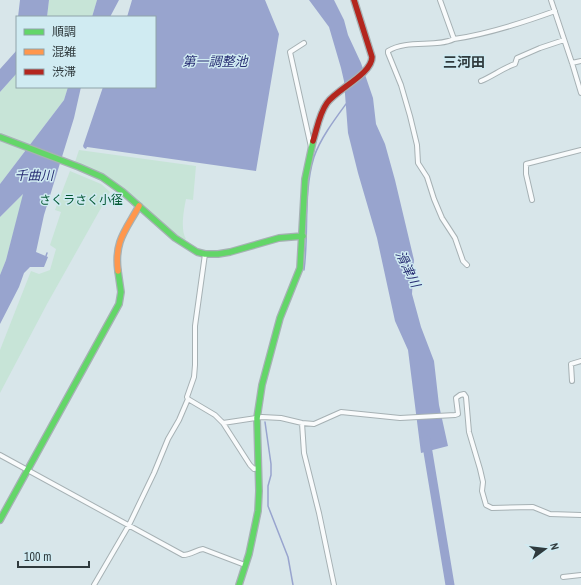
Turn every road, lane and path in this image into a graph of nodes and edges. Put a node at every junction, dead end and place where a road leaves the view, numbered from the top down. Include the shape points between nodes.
1 (354, 0) edge
2 (440, 0) edge
3 (551, 0) edge
4 (555, 12) junction
5 (454, 39) junction
6 (564, 40) junction
7 (304, 43) dead end
8 (581, 61) edge
9 (572, 63) junction
10 (482, 81) dead end
11 (581, 93) edge
12 (0, 137) edge
13 (311, 147) junction
14 (581, 150) edge
15 (532, 200) dead end
16 (139, 206) junction
17 (303, 236) junction
18 (205, 254) junction
19 (467, 265) dead end
20 (581, 361) edge
21 (572, 381) dead end
22 (188, 399) junction
23 (257, 418) junction
24 (223, 423) junction
25 (302, 423) junction
26 (0, 455) edge
27 (258, 468) junction
28 (28, 470) junction
29 (581, 514) edge
30 (0, 520) edge
31 (129, 525) junction
32 (245, 565) junction
33 (581, 575) edge
34 (563, 577) dead end
35 (94, 585) edge
36 (239, 585) edge
37 (334, 585) edge

1 - 13 street via 372,57 371,65 330,99
2 - 5 street
3 - 4 street
4 - 5 street via 481,35
4 - 6 street
5 - 19 street via 400,46 388,50 388,53 410,116 417,145 418,163 427,177 442,218 455,238 463,261
6 - 9 street
6 - 10 street via 517,58 515,64
7 - 13 street via 290,52
8 - 9 street
9 - 11 street
12 - 16 street via 91,172 106,180
13 - 17 street via 305,179
14 - 15 street via 526,164
16 - 18 street via 182,244
16 - 28 street via 118,246 117,263 121,296 119,304
17 - 18 street via 283,236 228,252
17 - 23 street via 300,268 269,354
18 - 22 street via 195,326 194,377
20 - 21 street via 571,364
22 - 24 street via 215,415
22 - 31 street
23 - 24 street
23 - 25 street via 281,418
23 - 27 street
24 - 27 street via 250,465 254,469
25 - 29 street via 314,424 341,412 400,418 454,415 458,414 456,398 464,394 469,432 480,469 486,505 492,508 530,507 547,514
25 - 37 street via 304,453
26 - 28 street
27 - 32 street via 258,511
28 - 30 street
28 - 31 street
31 - 32 street via 183,555 203,549
31 - 35 street
32 - 36 street
33 - 34 street

